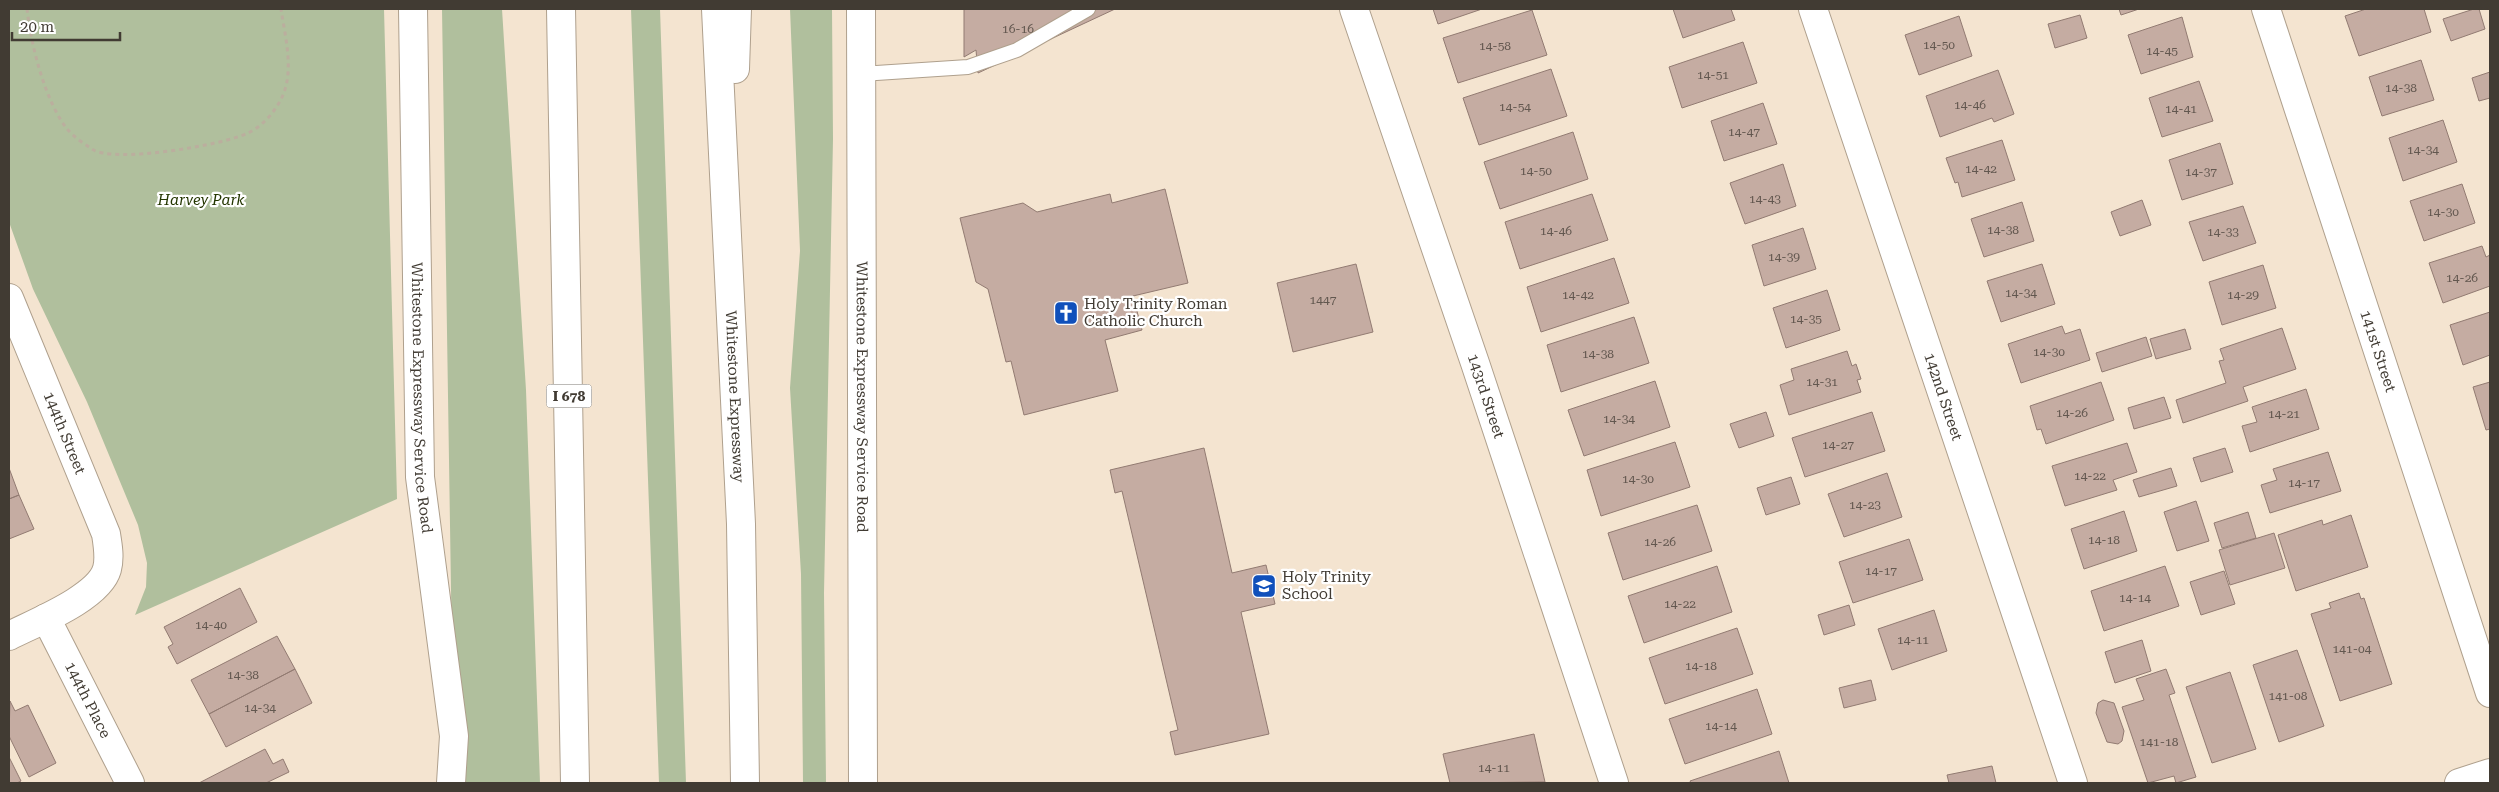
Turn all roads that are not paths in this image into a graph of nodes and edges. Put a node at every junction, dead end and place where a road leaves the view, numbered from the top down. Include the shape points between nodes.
1 (413, 9) edge
2 (561, 9) edge
3 (716, 9) edge
4 (737, 9) edge
5 (861, 9) edge
6 (1088, 9) edge
7 (1354, 9) edge
8 (1813, 9) edge
9 (2266, 9) edge
10 (861, 74) junction
11 (729, 260) junction
12 (12, 314) edge
13 (46, 618) junction
14 (9, 636) edge
15 (2490, 693) edge
16 (2490, 773) edge
17 (130, 783) edge
18 (450, 783) edge
19 (575, 783) edge
20 (745, 783) edge
21 (863, 783) edge
22 (1614, 783) edge
23 (2073, 783) edge
24 (2460, 783) edge

1 - 18 main road, Whitestone Expressway Service Road via 420,477 454,736
2 - 19 main road, I 678
3 - 11 main road, Whitestone Expressway
4 - 11 main road
5 - 10 main road, Whitestone Expressway Service Road
6 - 10 lane via 1017,50 968,67
7 - 22 main road, 143rd Street via 1476,363
8 - 23 main road, 142nd Street
9 - 15 main road, 141st Street
10 - 21 main road, Whitestone Expressway Service Road
11 - 20 main road, Whitestone Expressway via 743,579
12 - 13 main road, 144th Street via 106,534 109,556 107,570 100,582
13 - 14 main road
13 - 17 main road, 144th Place
16 - 24 main road

